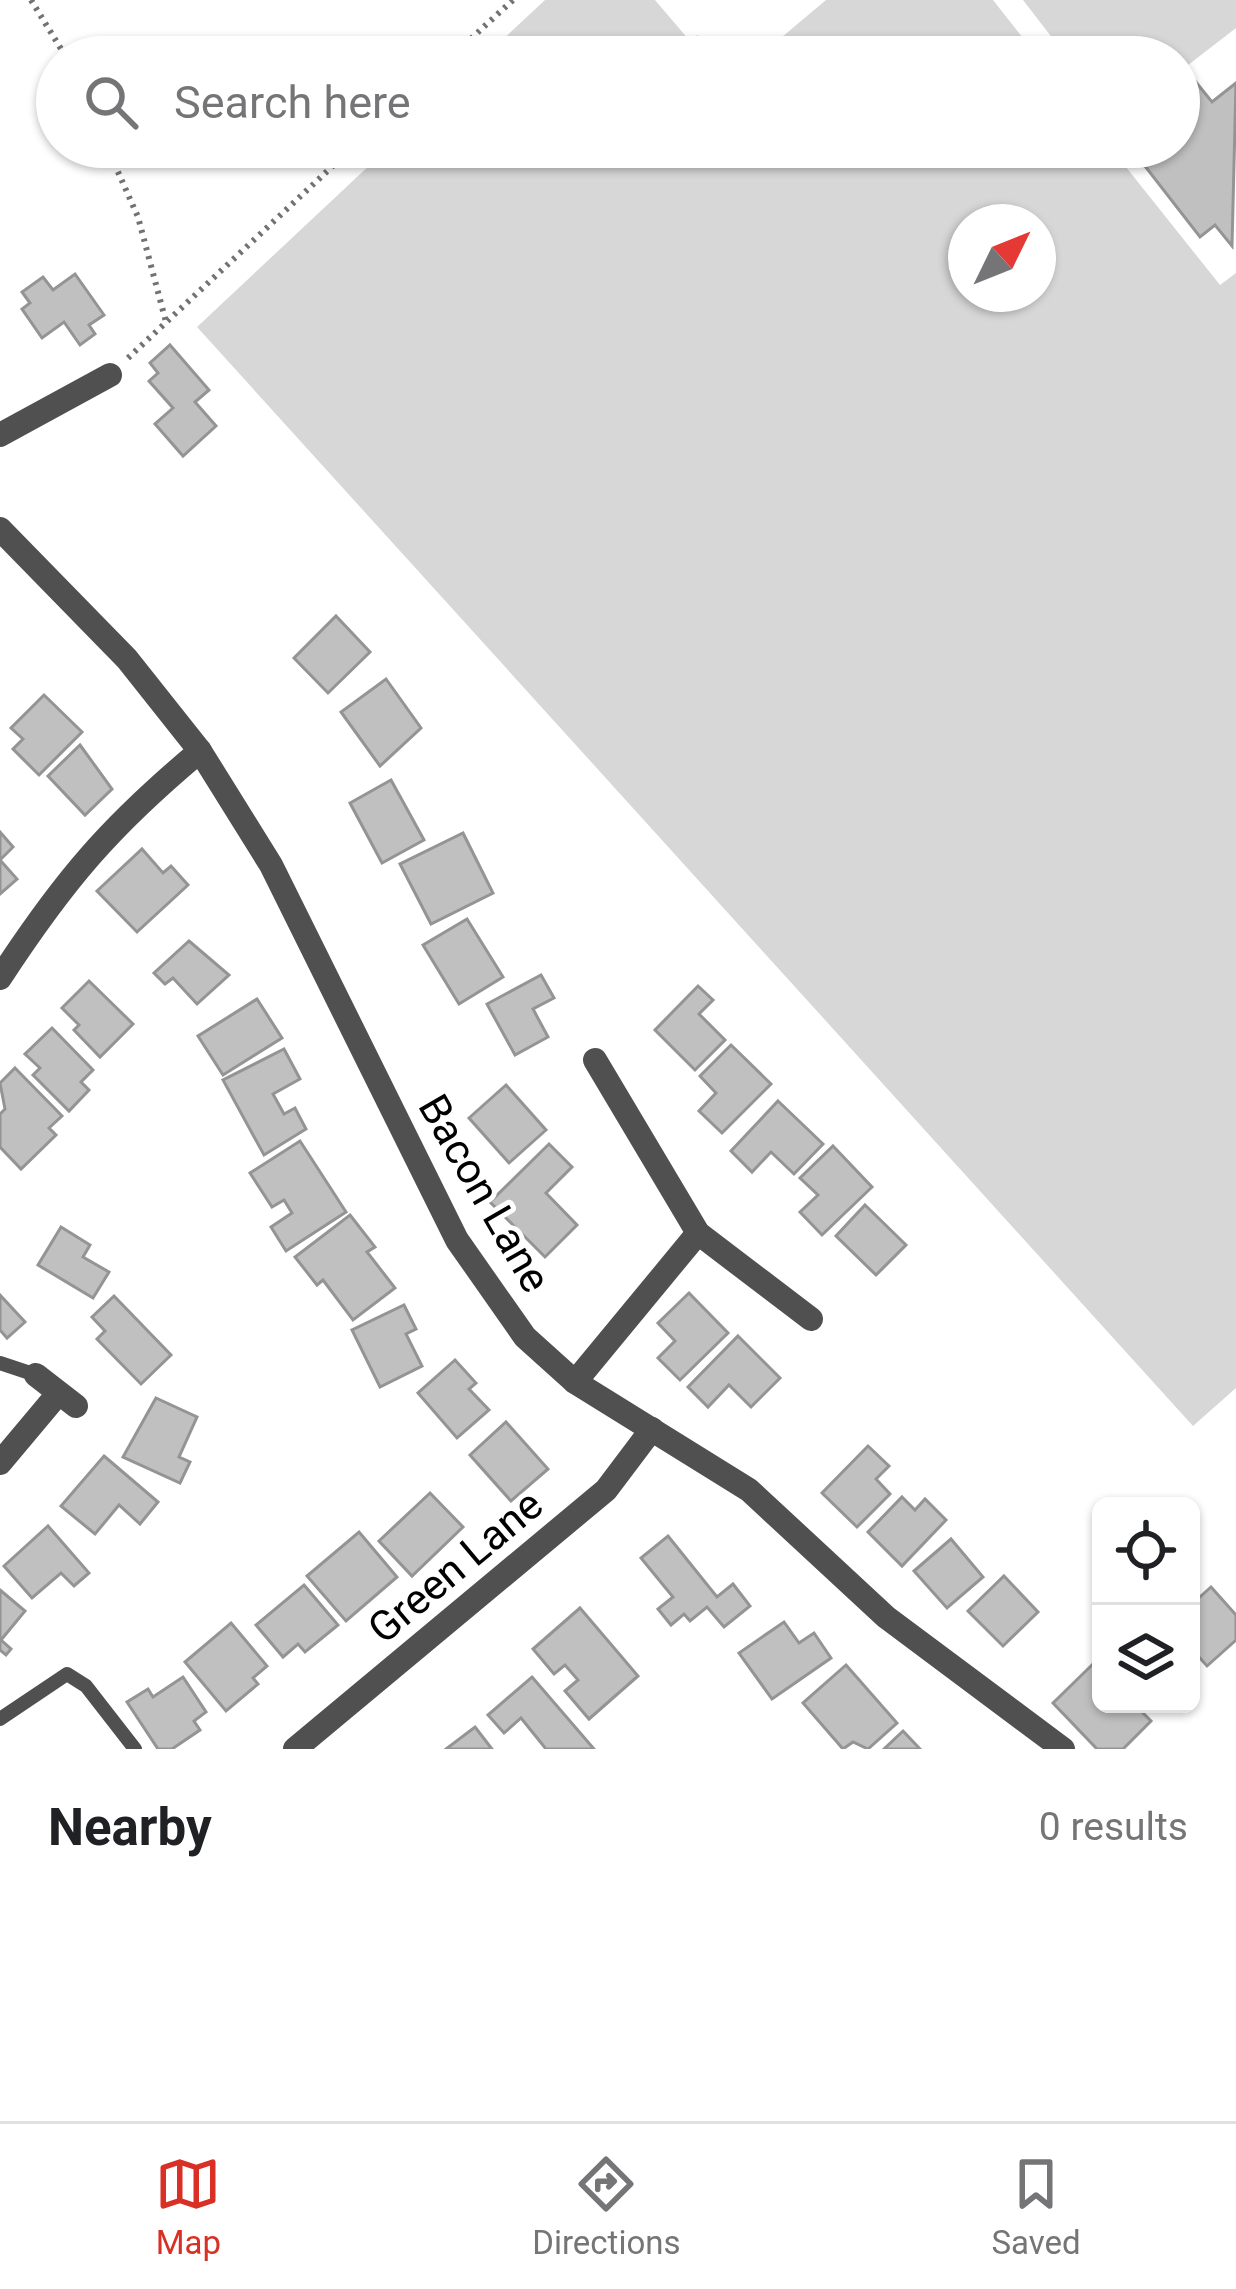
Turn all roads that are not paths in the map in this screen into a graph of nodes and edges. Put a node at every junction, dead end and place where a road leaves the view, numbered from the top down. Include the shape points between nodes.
1 (110, 376) road end
2 (0, 435) edge
3 (0, 529) edge
4 (200, 751) junction
5 (0, 978) edge
6 (595, 1060) dead end
7 (698, 1233) junction
8 (811, 1319) dead end
9 (0, 1363) edge
10 (36, 1375) joint
11 (575, 1382) junction
12 (652, 1429) junction
13 (0, 1463) edge
14 (0, 1719) edge
15 (134, 1749) edge
16 (295, 1749) edge
17 (1063, 1749) edge

1 - 2 street
3 - 4 street, Bacon Lane via 127,659
4 - 5 street via 98,842
4 - 11 street, Bacon Lane via 271,865 457,1240 525,1337
6 - 7 street
7 - 8 street
7 - 11 street
9 - 10 lane
10 - 13 street via 66,1401
11 - 12 street, Bacon Lane
12 - 16 street, Green Lane via 606,1490
12 - 17 street, Bacon Lane via 749,1490 886,1618
14 - 15 lane via 68,1674

